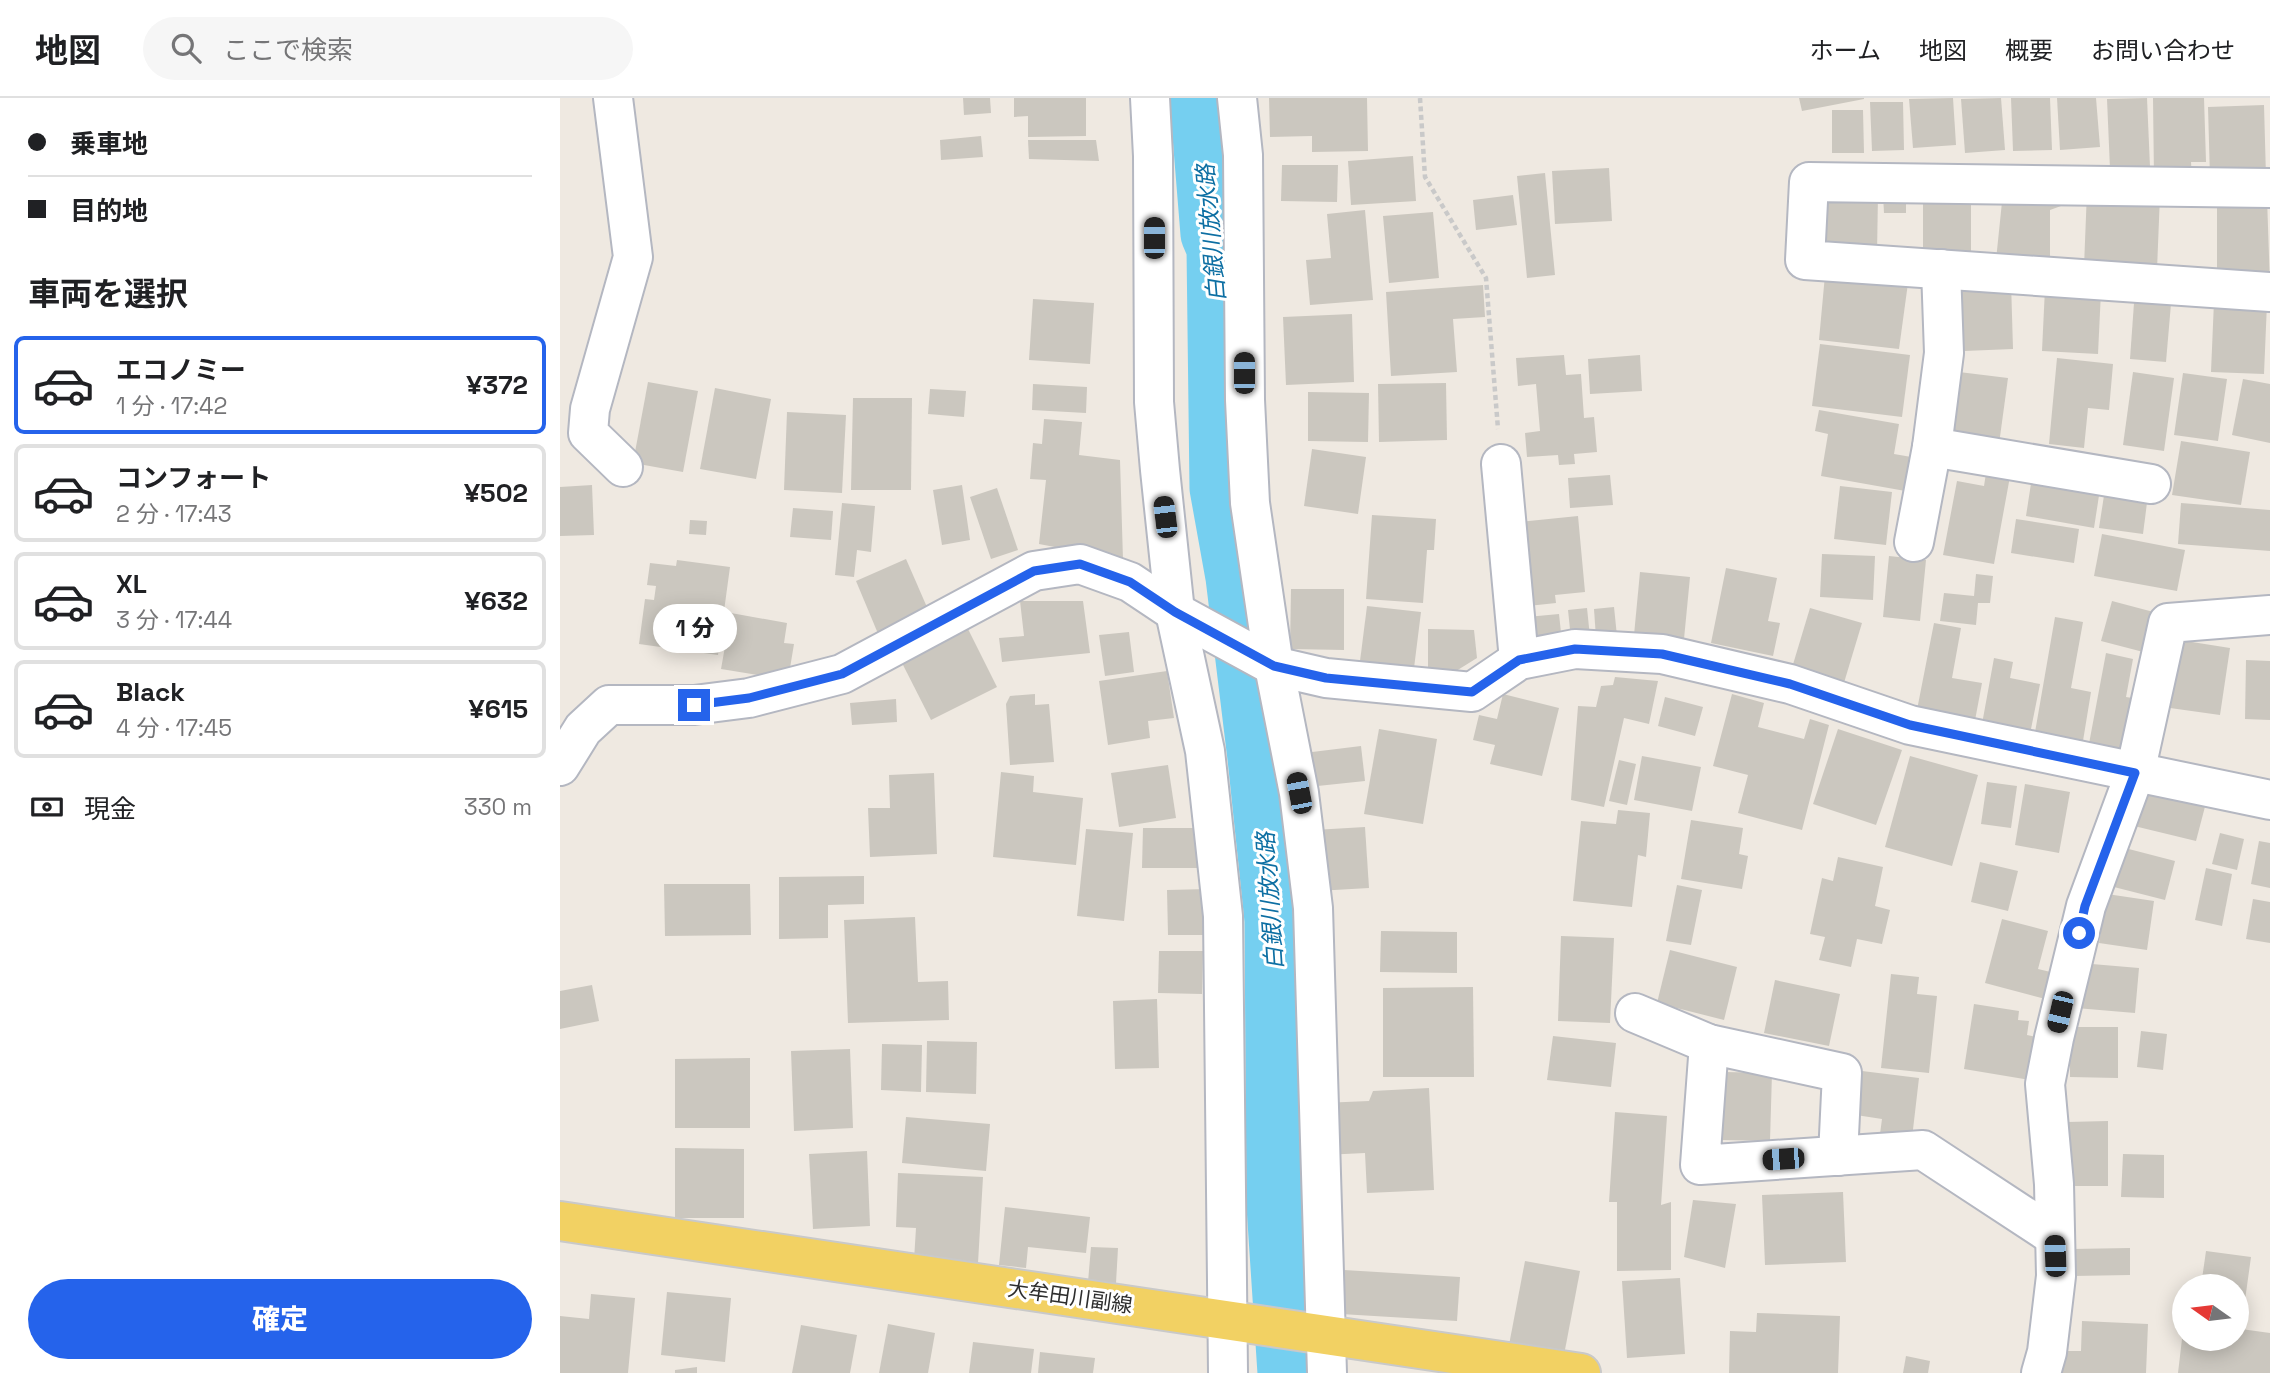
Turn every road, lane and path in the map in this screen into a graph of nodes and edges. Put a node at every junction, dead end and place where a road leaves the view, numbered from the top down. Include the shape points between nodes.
1 (613, 98) edge
2 (1150, 98) edge
3 (1237, 98) edge
4 (1420, 98) edge
5 (2270, 188) edge
6 (1941, 269) junction
7 (2270, 292) edge
8 (1932, 447) junction
9 (1501, 464) joint
10 (624, 467) dead end
11 (2151, 484) dead end
12 (1914, 542) dead end
13 (1175, 612) junction
14 (2270, 615) edge
15 (1519, 660) junction
16 (1274, 666) junction
17 (560, 766) edge
18 (2135, 773) junction
19 (2270, 800) edge
20 (1635, 1013) dead end
21 (1709, 1044) junction
22 (1838, 1156) junction
23 (560, 1221) edge
24 (2054, 1236) junction
25 (1234, 1321) junction
26 (1323, 1335) junction
27 (1228, 1373) edge
28 (1327, 1373) edge
29 (1581, 1373) edge
30 (2041, 1373) edge

1 - 10 street via 633,257 590,409 589,433
2 - 13 street via 1154,402
3 - 16 street via 1243,156 1250,503
4 - 9 path via 1425,177 1486,278
5 - 6 street via 1809,182 1805,260
6 - 7 street
6 - 8 street via 1944,353
8 - 11 street
8 - 12 street
9 - 15 street
13 - 16 street
13 - 17 street via 1130,582 1080,564 1034,571 842,674 749,698 694,705 609,705 583,729
13 - 25 street via 1205,751 1223,916
14 - 18 street via 2168,623
15 - 16 street via 1472,692 1326,678
15 - 18 street via 1575,649 1662,654 1790,684 1910,725
16 - 26 street via 1299,793 1312,908
18 - 19 street
18 - 24 street via 2085,906 2045,1084
20 - 21 street
21 - 22 street via 1842,1073
21 - 22 street via 1700,1165
22 - 24 street via 1923,1150
23 - 25 main road, 大牟田川副線
24 - 30 street via 2056,1276
25 - 26 main road, 大牟田川副線
25 - 27 street
26 - 28 street
26 - 29 main road, 大牟田川副線

